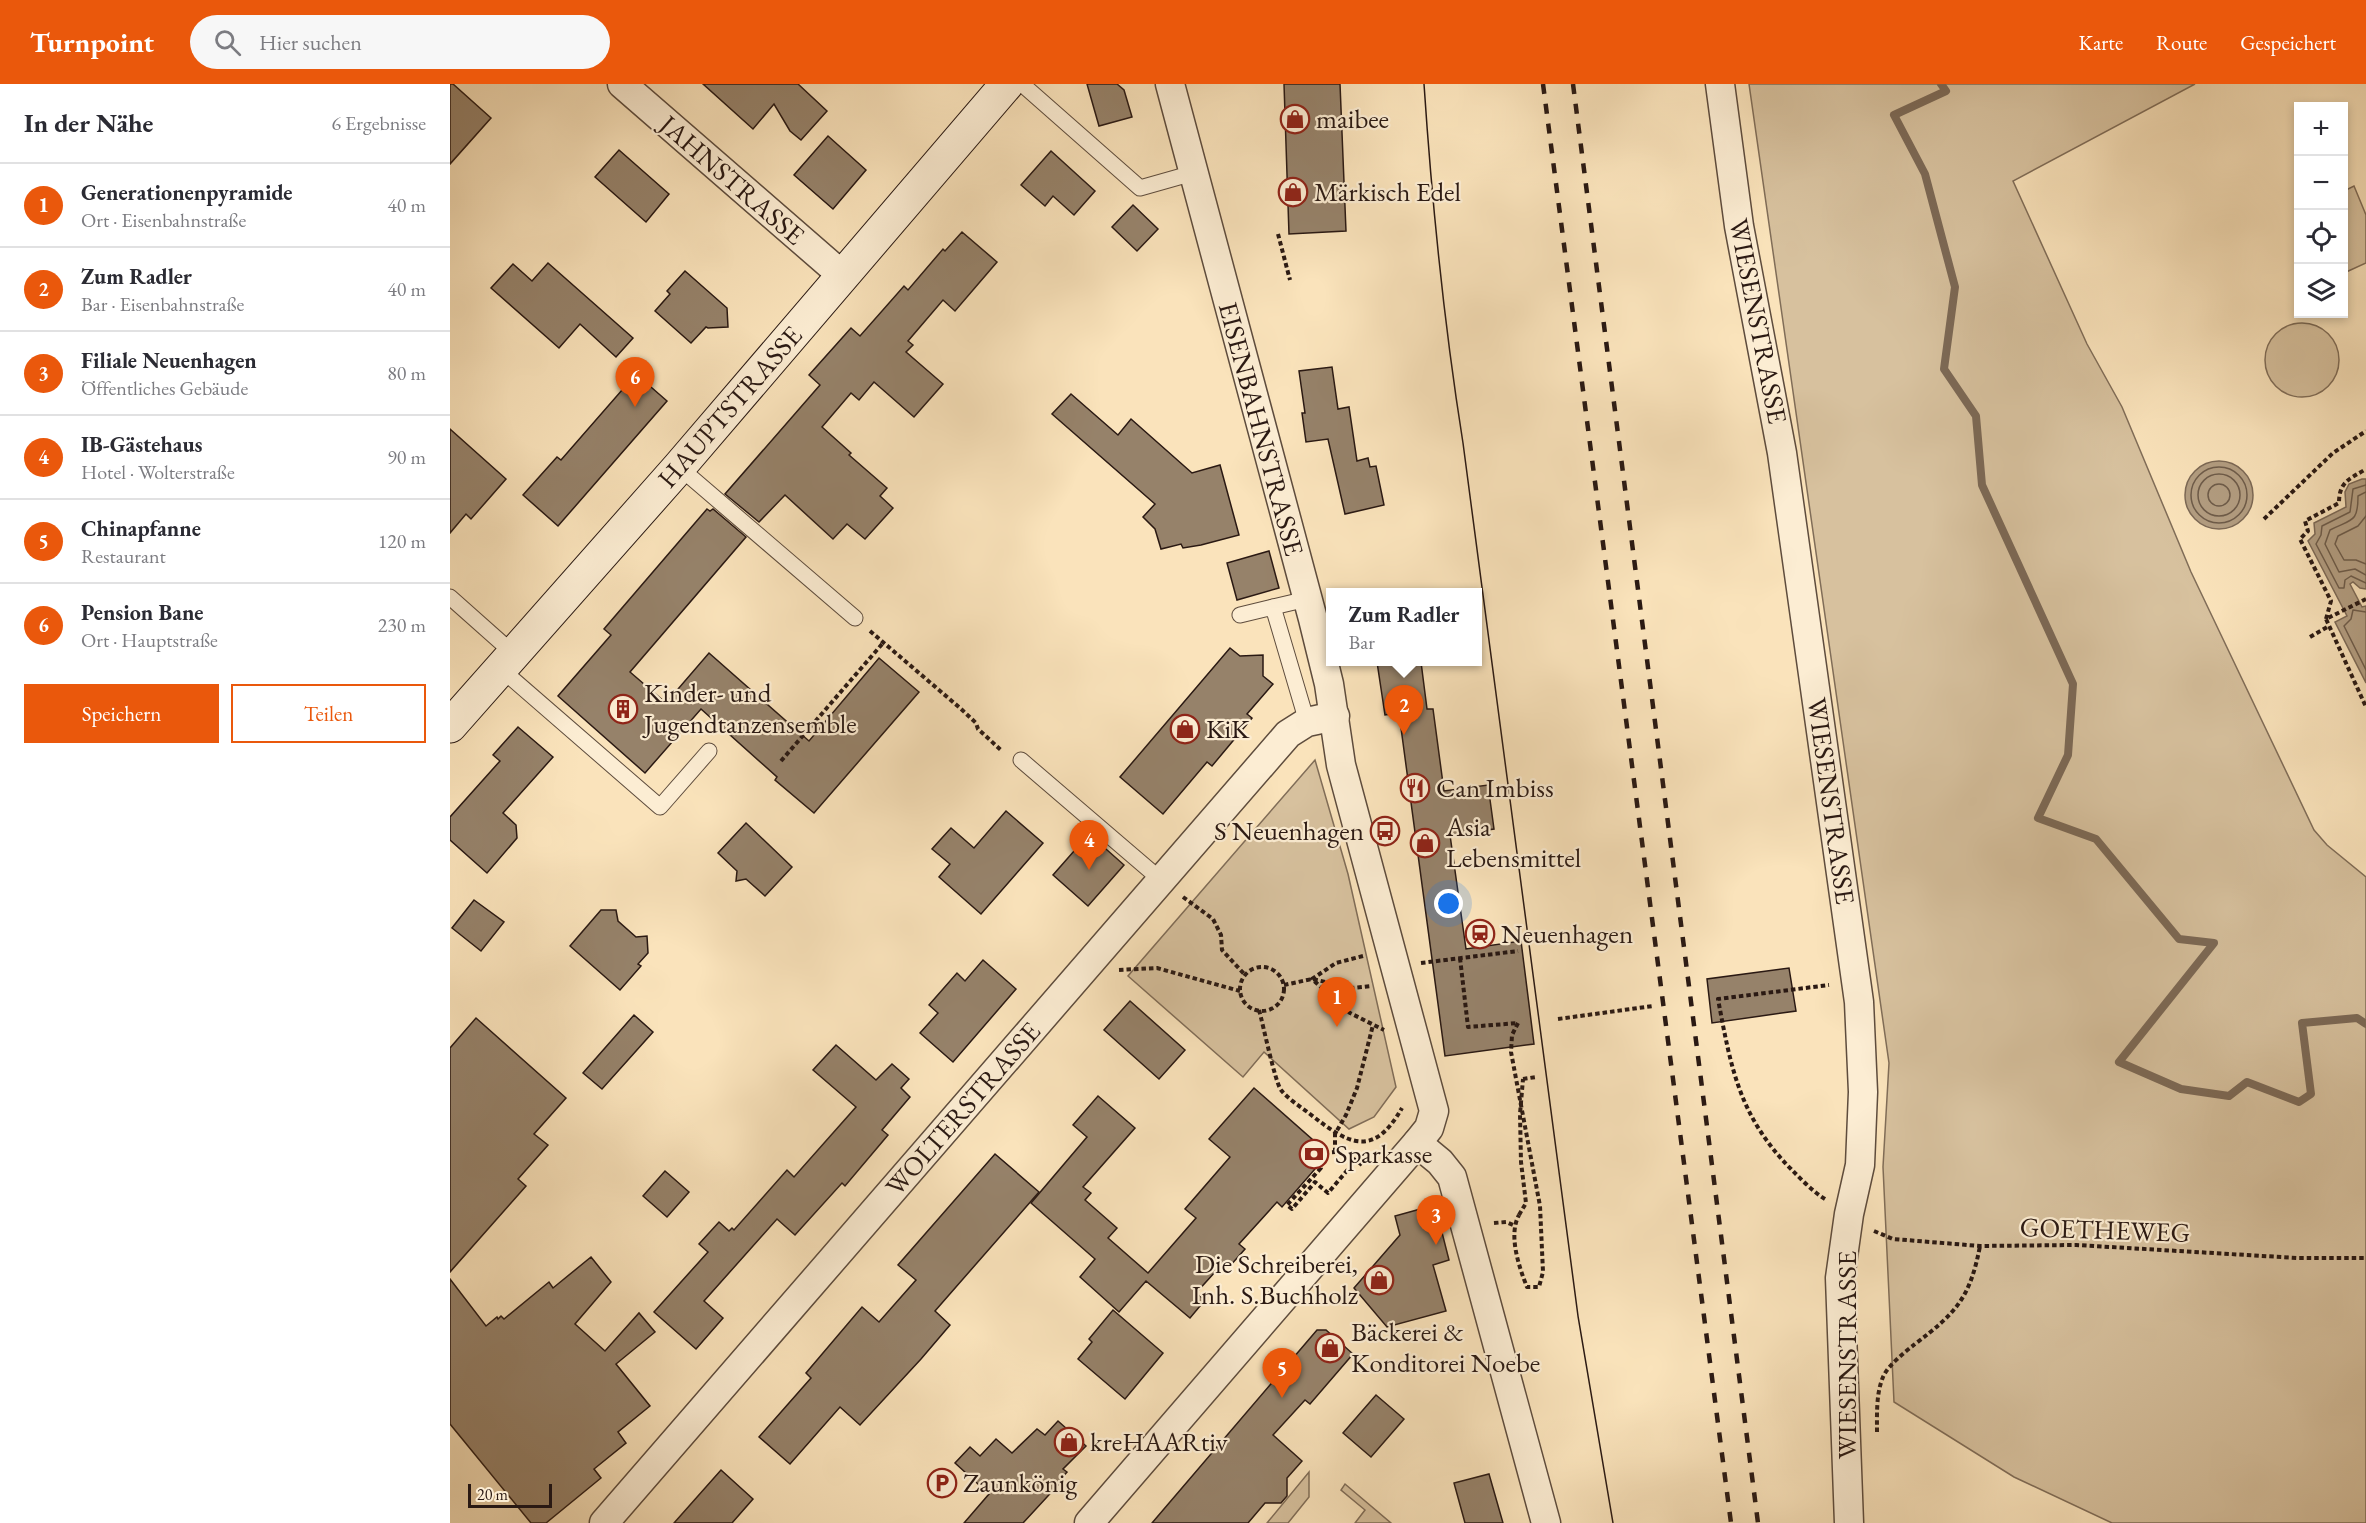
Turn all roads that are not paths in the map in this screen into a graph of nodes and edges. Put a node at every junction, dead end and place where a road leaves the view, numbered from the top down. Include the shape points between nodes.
1 (621, 84) edge
2 (1007, 84) edge
3 (1022, 84) edge
4 (1720, 84) edge
5 (1171, 88) edge
6 (1193, 173) junction
7 (843, 276) junction
8 (679, 467) junction
9 (450, 597) edge
10 (1307, 598) junction
11 (1273, 608) junction
12 (1240, 615) dead end
13 (855, 618) road end
14 (507, 661) junction
15 (1335, 716) junction
16 (1307, 722) junction
17 (450, 726) edge
18 (709, 751) dead end
19 (1021, 760) road end
20 (1161, 880) junction
21 (1417, 1143) junction
22 (604, 1523) edge
23 (1089, 1523) edge
24 (1546, 1523) edge
25 (1849, 1523) edge

1 - 7 street, JAHNSTRASSE
2 - 7 main road, HAUPTSTRASSE
3 - 6 lane via 1140,188
4 - 25 street, WIESENSTRASSE via 1739,226 1782,453 1856,981 1863,1092 1860,1165 1840,1278
5 - 6 street, EISENBAHNSTRASSE
6 - 10 street, EISENBAHNSTRASSE
7 - 8 main road, HAUPTSTRASSE
8 - 13 lane
8 - 14 main road, HAUPTSTRASSE
9 - 14 lane
10 - 11 lane
10 - 15 street, EISENBAHNSTRASSE
11 - 12 lane
11 - 16 lane
14 - 17 main road, HAUPTSTRASSE
14 - 18 lane via 660,807
15 - 16 street, WOLTERSTRASSE
15 - 21 street, EISENBAHNSTRASSE via 1341,765 1400,960 1410,1024 1434,1111 1429,1128
16 - 20 street, WOLTERSTRASSE via 1288,734
19 - 20 lane
20 - 22 street, WOLTERSTRASSE
21 - 23 street, EISENBAHNSTRASSE
21 - 24 street via 1452,1177

